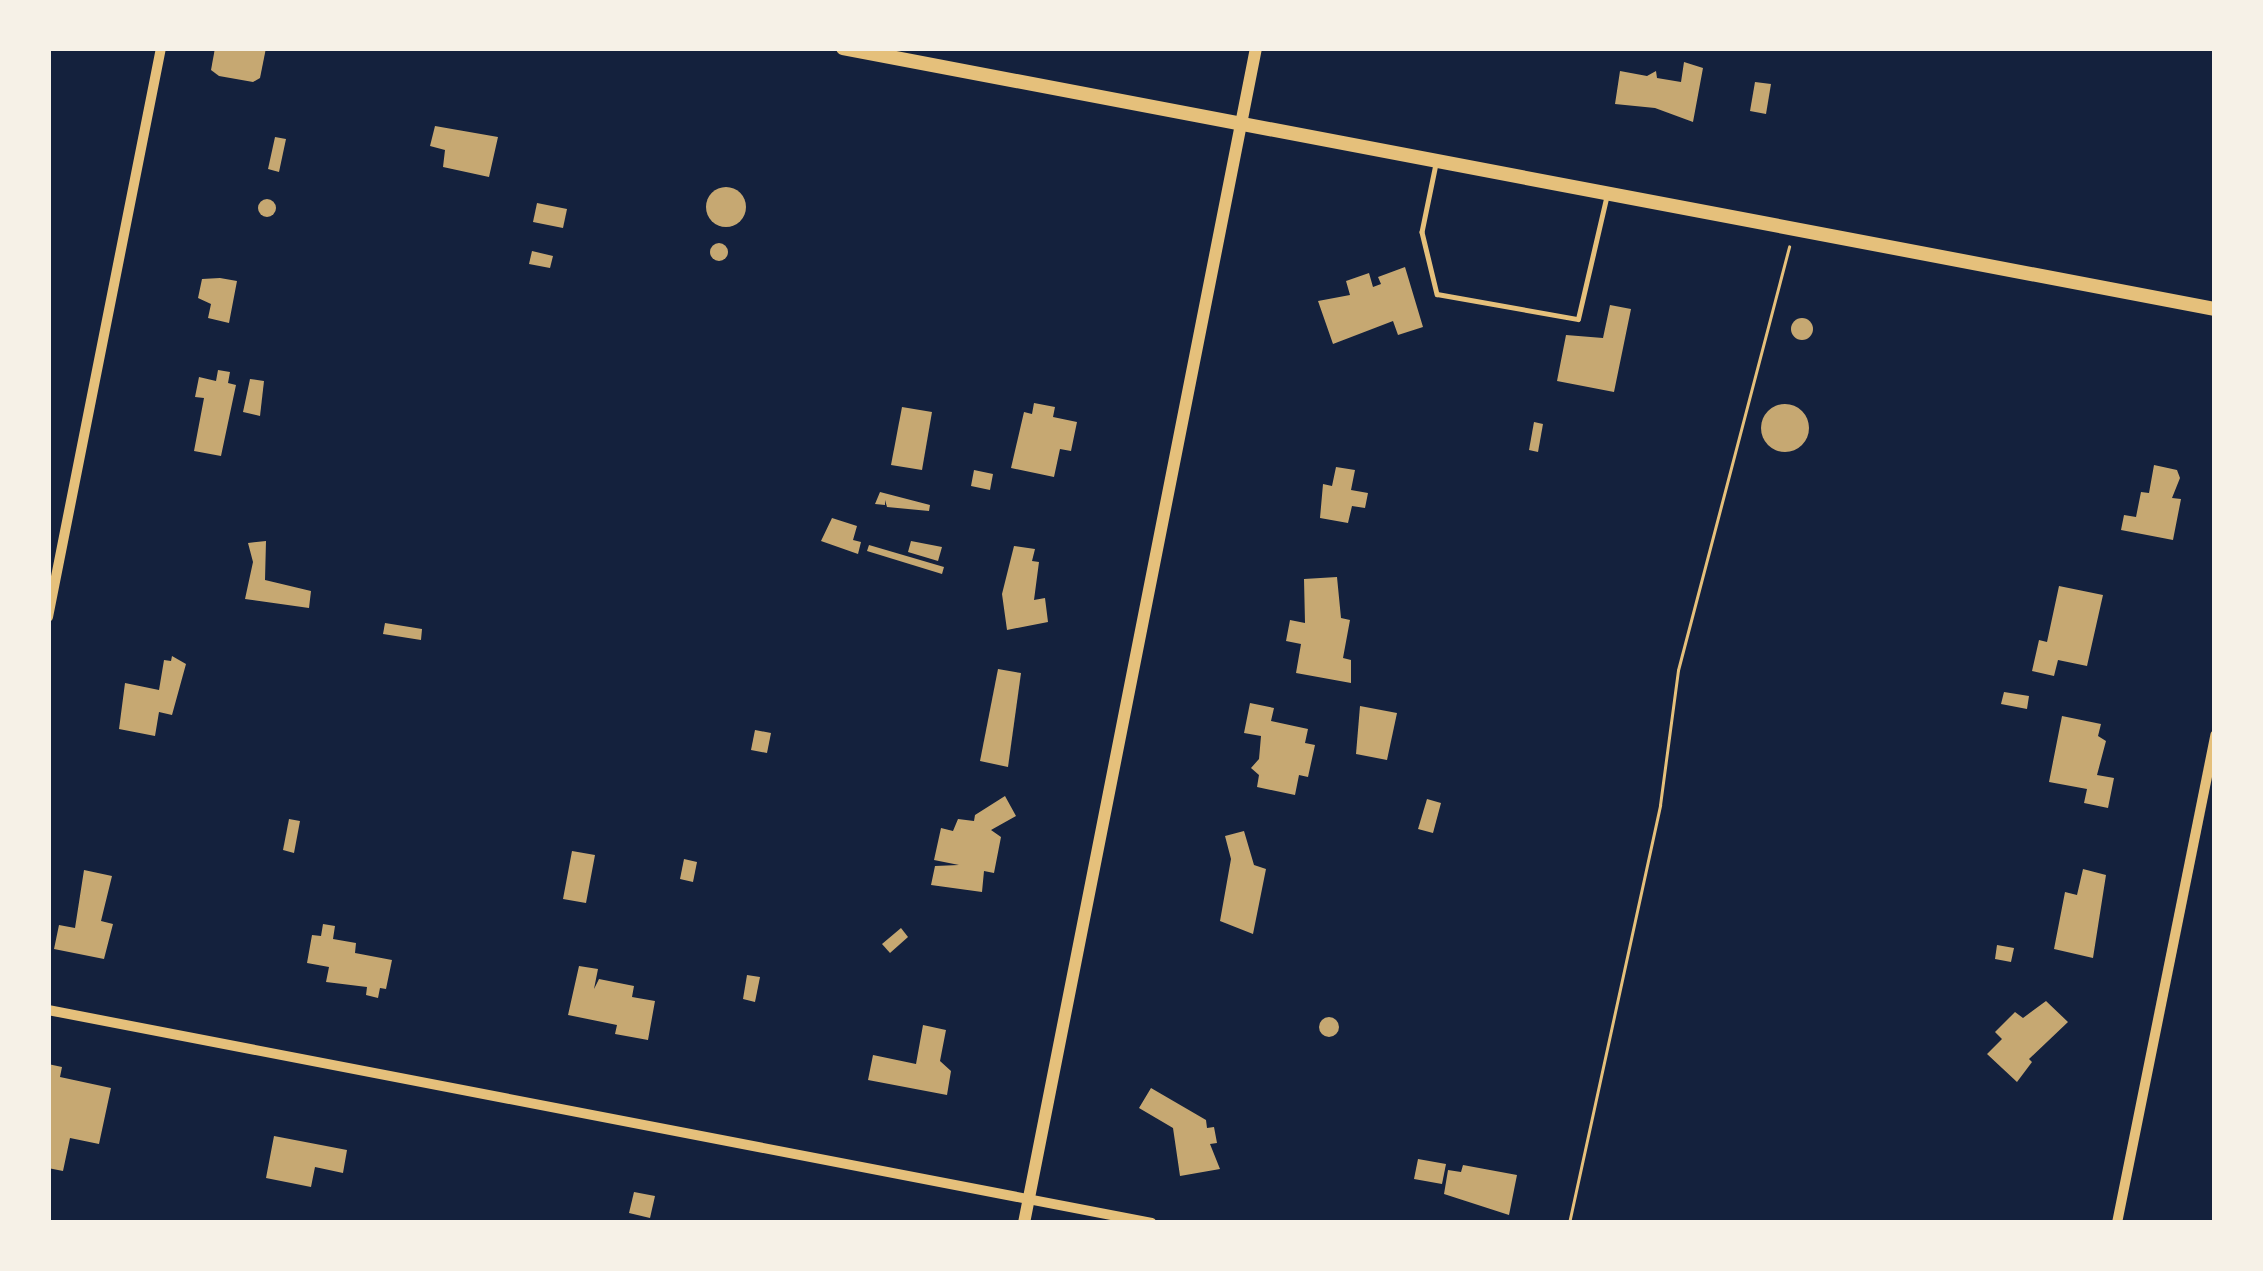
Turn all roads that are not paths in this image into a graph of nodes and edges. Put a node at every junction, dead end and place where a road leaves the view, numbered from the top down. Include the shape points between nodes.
1 (161, 48) edge
2 (843, 48) edge
3 (1256, 48) edge
4 (1244, 121) junction
5 (1438, 158) junction
6 (1607, 191) junction
7 (2215, 309) edge
8 (48, 617) edge
9 (2215, 735) edge
10 (48, 1010) edge
11 (1029, 1200) junction
12 (1024, 1223) edge
13 (1152, 1223) edge
14 (2117, 1223) edge

1 - 8 street
2 - 4 main road
3 - 4 street
4 - 5 main road
4 - 11 street
5 - 6 main road
5 - 6 lane via 1422,232 1433,291 1503,307 1580,318
6 - 7 main road
9 - 14 street
10 - 11 street
11 - 12 street
11 - 13 street

